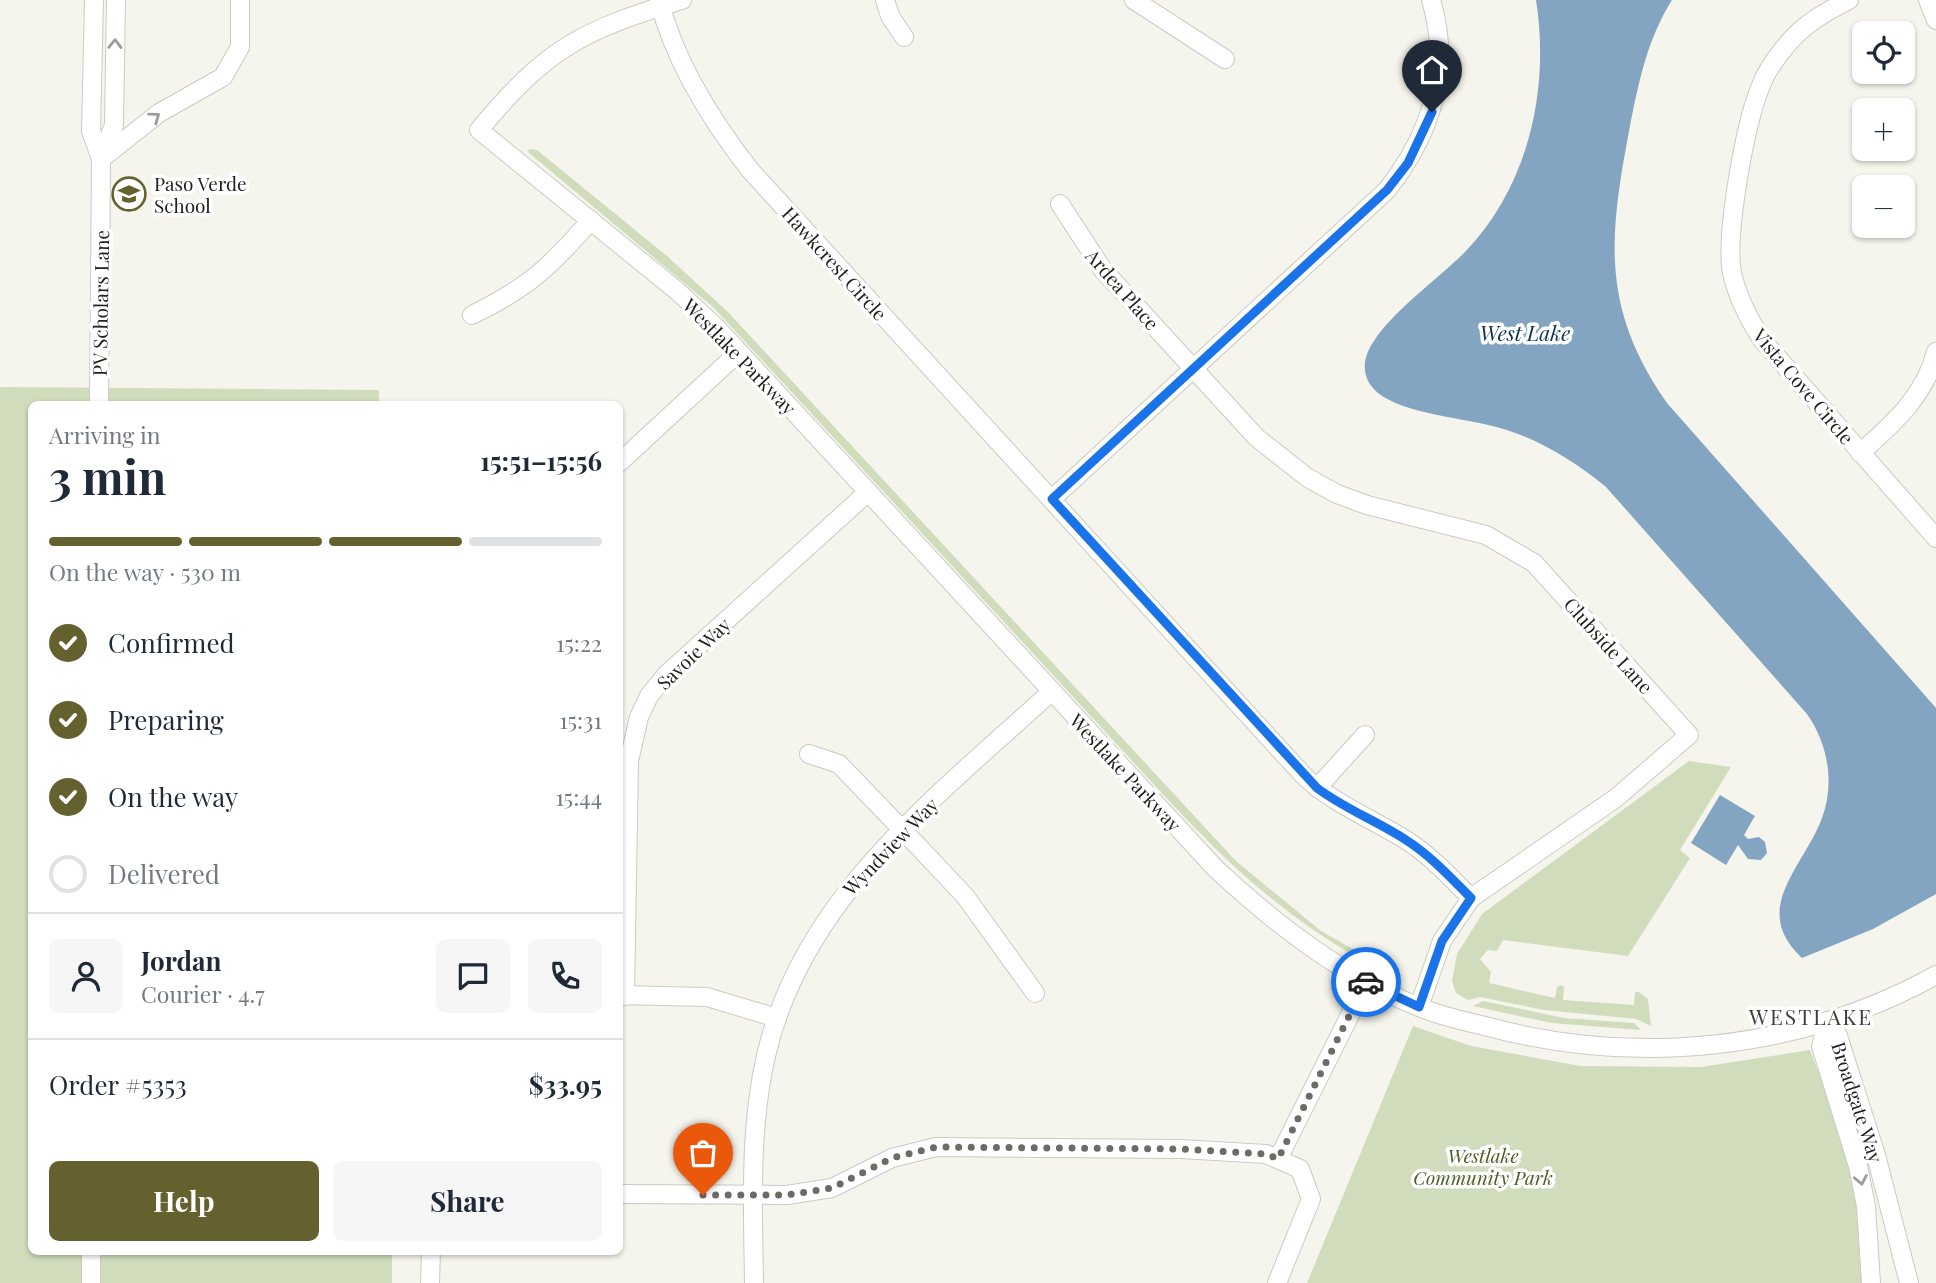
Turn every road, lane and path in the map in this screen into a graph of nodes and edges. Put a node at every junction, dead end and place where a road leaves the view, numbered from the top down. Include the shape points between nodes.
1 (94, 0) edge
2 (116, 0) edge
3 (240, 0) edge
4 (682, 0) edge
5 (885, 0) edge
6 (1134, 0) edge
7 (1431, 0) edge
8 (1849, 0) edge
9 (1928, 0) edge
10 (660, 3) edge
11 (1936, 20) edge
12 (904, 37) dead end
13 (1225, 59) dead end
14 (101, 159) junction
15 (1060, 204) dead end
16 (591, 220) junction
17 (472, 315) dead end
18 (739, 352) junction
19 (1936, 352) edge
20 (1193, 369) junction
21 (99, 401) edge
22 (1860, 453) junction
23 (623, 459) edge
24 (868, 492) junction
25 (1052, 499) junction
26 (1936, 538) edge
27 (1052, 691) junction
28 (1365, 735) dead end
29 (810, 754) dead end
30 (1317, 788) junction
31 (902, 829) junction
32 (1471, 898) junction
33 (623, 962) edge
34 (1936, 975) edge
35 (1367, 981) junction
36 (1035, 993) dead end
37 (623, 995) edge
38 (1419, 1007) junction
39 (777, 1018) junction
40 (1828, 1021) junction
41 (1278, 1159) junction
42 (623, 1194) edge
43 (753, 1196) junction
44 (91, 1255) edge
45 (431, 1255) edge
46 (91, 1283) edge
47 (430, 1283) edge
48 (754, 1283) edge
49 (1277, 1283) edge
50 (1871, 1283) edge
51 (1909, 1283) edge

1 - 14 street via 91,131
14 -> 2 street via 114,125
14 -> 3 street via 159,113 223,77 240,47
4 - 10 street
5 - 12 street
6 - 13 street
7 - 20 street via 1438,79 1432,112 1408,163 1387,190
8 - 22 street, Vista Cove Circle via 1807,24 1786,45 1760,87 1732,222 1730,253 1738,296 1763,341
9 - 11 street
10 - 16 street, Westlake Parkway via 562,47 514,87 479,130
10 - 25 street, Hawkcrest Circle via 704,105 750,170
14 - 21 street, PV Scholars Lane
15 - 20 street, Ardea Place via 1103,270
16 - 17 street via 532,282
16 - 18 street, Westlake Parkway via 676,290
18 - 23 street
18 - 24 street, Westlake Parkway
19 - 22 street via 1914,399
20 - 25 street
20 - 32 street, Clubside Lane via 1257,438 1308,478 1367,505 1486,535 1534,563 1689,735 1616,798
22 - 26 street, Vista Cove Circle
24 - 27 street, Westlake Parkway
24 - 33 street, Savoie Way via 649,696 629,761
25 - 30 street, Hawkcrest Circle
27 - 31 street, Wyndview Way
27 - 35 street, Westlake Parkway via 1253,904
28 - 30 street
29 - 31 street via 839,764
30 - 32 street, Hawkcrest Circle via 1339,805 1404,838
31 - 36 street via 965,896
31 - 39 street, Wyndview Way via 835,905 809,947
32 - 38 street, Clubside Lane via 1442,941
34 - 40 street, Westlake Parkway
35 - 38 street, Westlake Parkway
35 - 41 street
37 - 39 street via 707,997
38 - 40 street, Westlake Parkway via 1517,1035 1622,1048 1717,1045
39 - 43 street, Wyndview Way via 755,1130
40 -> 50 street, Broadgate Way via 1821,1046 1858,1166 1866,1206
40 - 51 street, Broadgate Way via 1838,1036 1876,1155
41 - 43 street via 1266,1154 1181,1149 936,1147 892,1158 832,1188
41 - 49 street via 1300,1169 1311,1199
42 - 43 street
43 - 48 street, Wyndview Way
44 - 46 street
45 - 47 street

